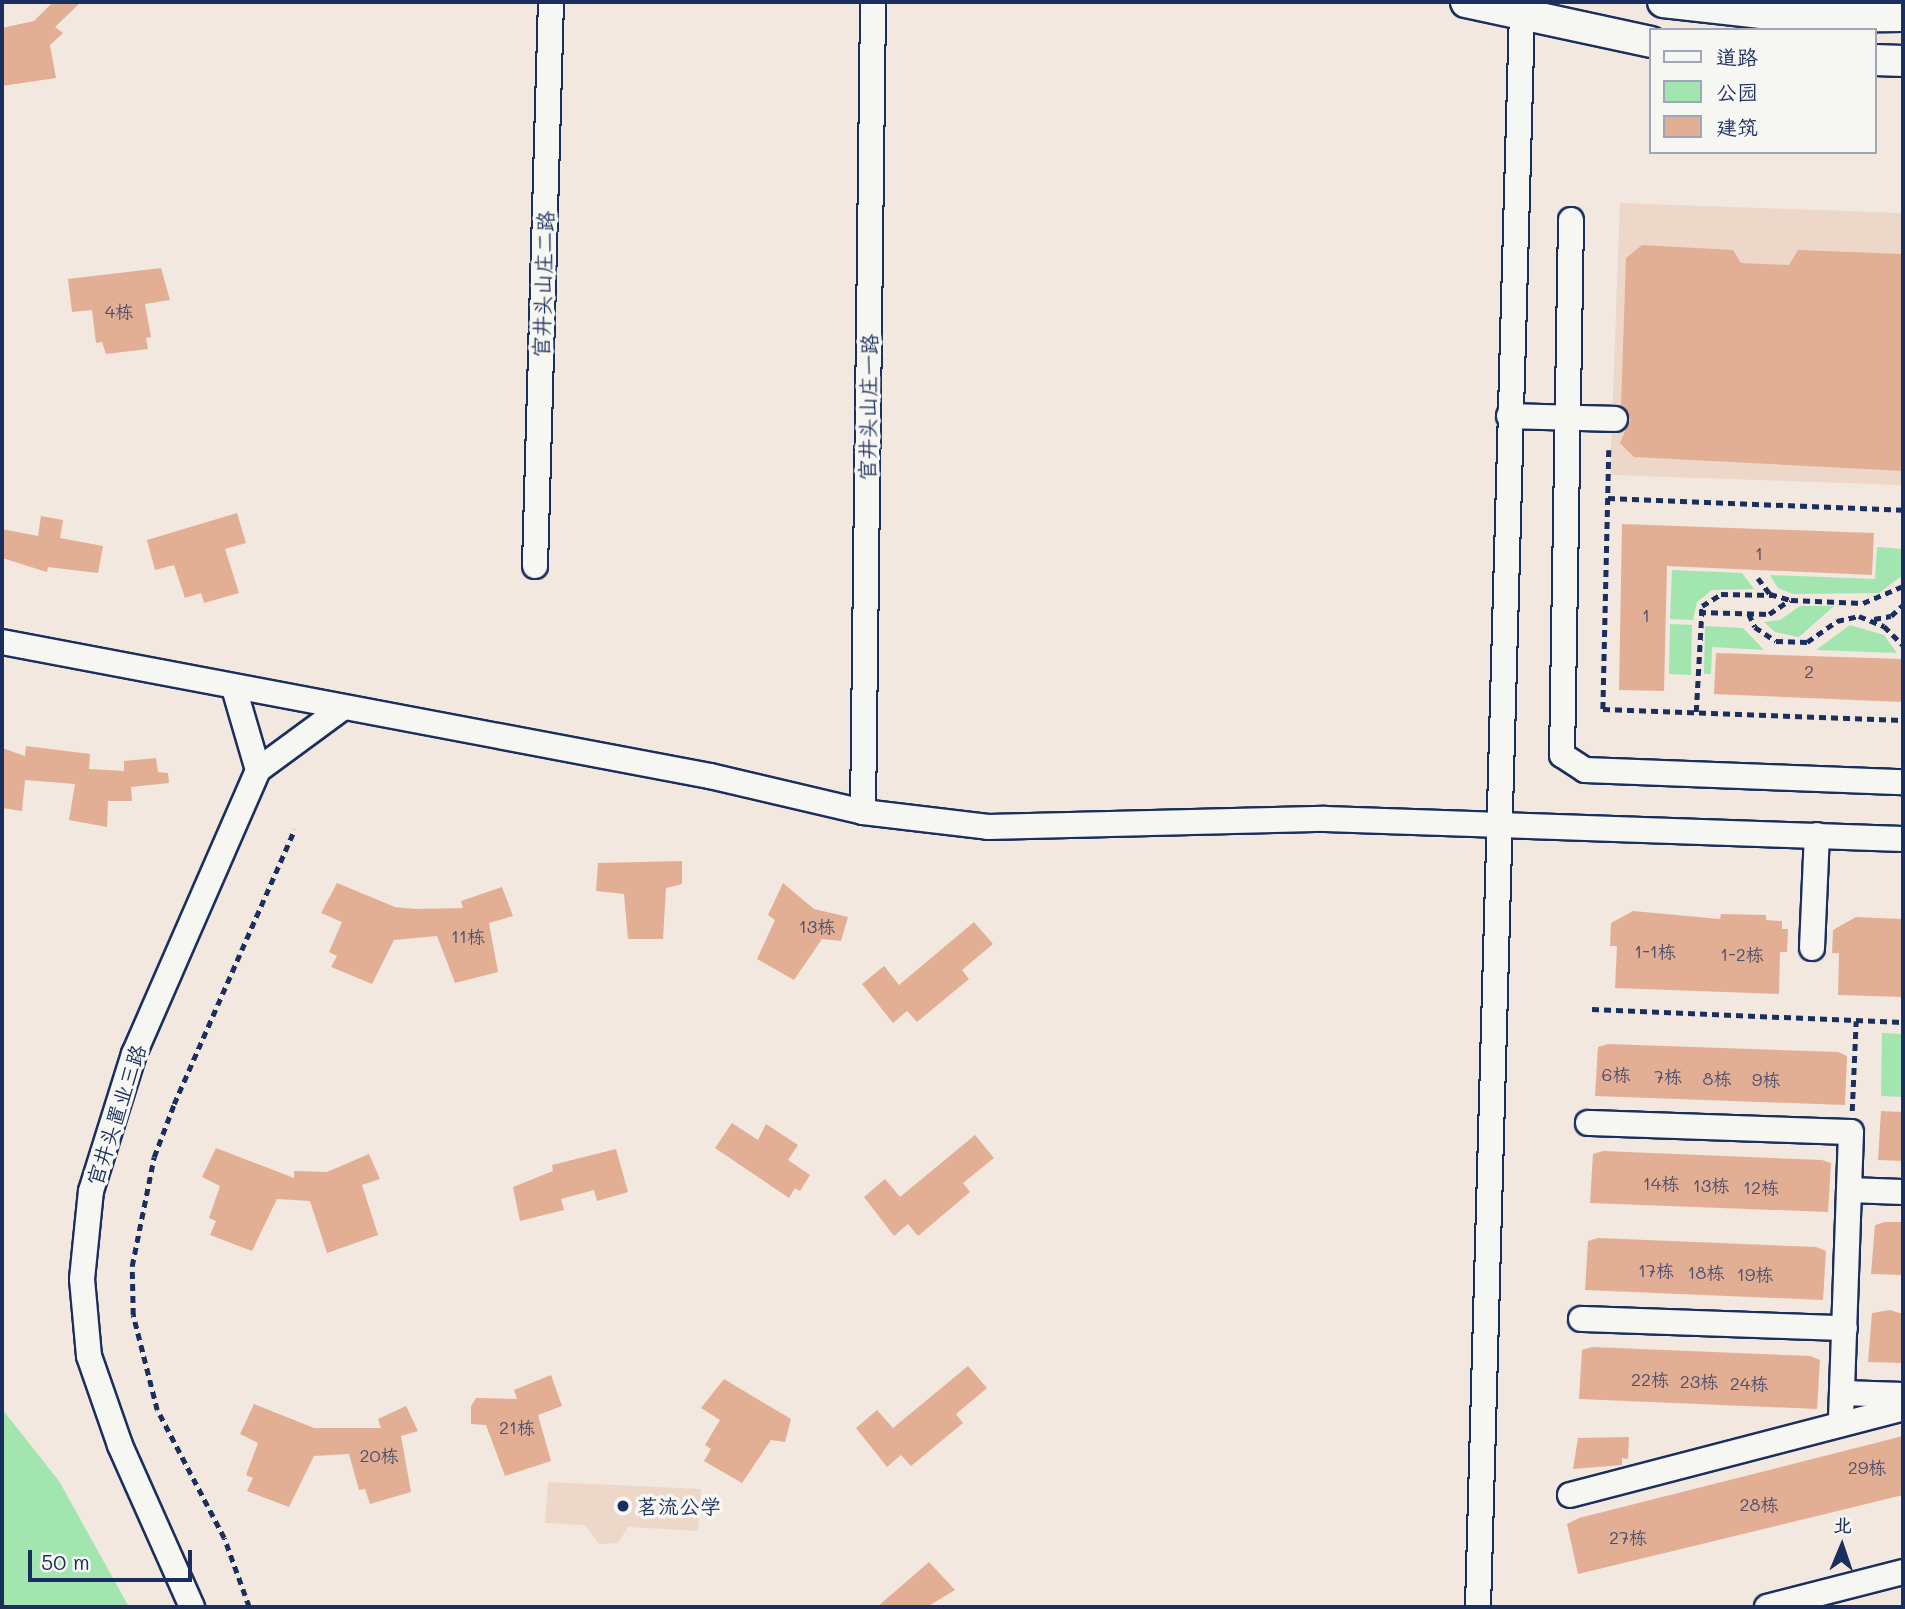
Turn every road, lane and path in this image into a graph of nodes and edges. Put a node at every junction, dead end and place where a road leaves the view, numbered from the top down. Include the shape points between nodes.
1 (551, 2) edge
2 (873, 2) edge
3 (1466, 2) edge
4 (1664, 2) edge
5 (1522, 16) junction
6 (1903, 16) edge
7 (1650, 41) edge
8 (1877, 60) edge
9 (1903, 61) edge
10 (1571, 220) dead end
11 (1509, 416) junction
12 (1566, 418) junction
13 (1615, 419) dead end
14 (1609, 450) dead end
15 (1608, 498) junction
16 (1903, 510) edge
17 (535, 566) dead end
18 (1758, 578) dead end
19 (1903, 586) edge
20 (1773, 595) junction
21 (1791, 600) junction
22 (1903, 605) edge
23 (1699, 612) junction
24 (1749, 614) junction
25 (1872, 619) junction
26 (2, 642) edge
27 (1903, 645) edge
28 (234, 688) junction
29 (341, 709) junction
30 (1696, 712) junction
31 (1903, 720) edge
32 (258, 770) junction
33 (1903, 782) edge
34 (863, 812) junction
35 (1497, 824) junction
36 (295, 829) dead end
37 (1817, 835) junction
38 (1903, 839) edge
39 (1812, 947) dead end
40 (1592, 1009) dead end
41 (1856, 1020) junction
42 (1903, 1022) edge
43 (1588, 1123) dead end
44 (1851, 1132) junction
45 (1849, 1191) junction
46 (1903, 1192) edge
47 (1581, 1319) dead end
48 (1845, 1328) junction
49 (1842, 1393) junction
50 (1903, 1395) edge
51 (1903, 1408) edge
52 (1841, 1424) junction
53 (1570, 1495) dead end
54 (1903, 1572) edge
55 (192, 1607) edge
56 (249, 1607) edge
57 (1478, 1607) edge
58 (1767, 1607) edge

1 - 17 street, 官井头山庄二路
2 - 34 street, 官井头山庄一路
3 - 5 main road
4 - 6 main road via 1797,17
5 - 7 main road
5 - 11 street
8 - 9 main road
10 - 12 street
11 - 12 street
11 - 35 street
12 - 13 street
12 - 33 street via 1560,747 1568,761 1585,770
14 - 15 path
15 - 16 path
15 - 30 path via 1603,709
18 - 20 path
19 - 21 path via 1863,603
20 - 21 path
20 - 23 path via 1721,594
21 - 24 path via 1774,613
22 - 25 path via 1891,616
23 - 24 path
23 - 30 path
24 - 25 path via 1765,635 1792,644 1807,642 1844,618
25 - 27 path
26 - 28 street
28 - 29 street
28 - 32 street
29 - 32 street, 官井头置业三路
29 - 34 street via 710,776
30 - 31 path
32 - 55 street, 官井头置业三路 via 189,921 117,1104 91,1191 82,1279 89,1356 99,1389
34 - 35 street via 988,827 1325,819
35 - 37 street
35 - 57 street
36 - 56 path via 158,1146 132,1266 132,1315 157,1410 224,1538
37 - 38 street
37 - 39 street
40 - 41 path
41 - 42 path
41 - 44 path
43 - 44 street
44 - 45 street
45 - 46 street
45 - 48 street
47 - 48 street
48 - 49 street
49 - 50 street
49 - 52 street
51 - 52 street
52 - 53 street
54 - 58 street

